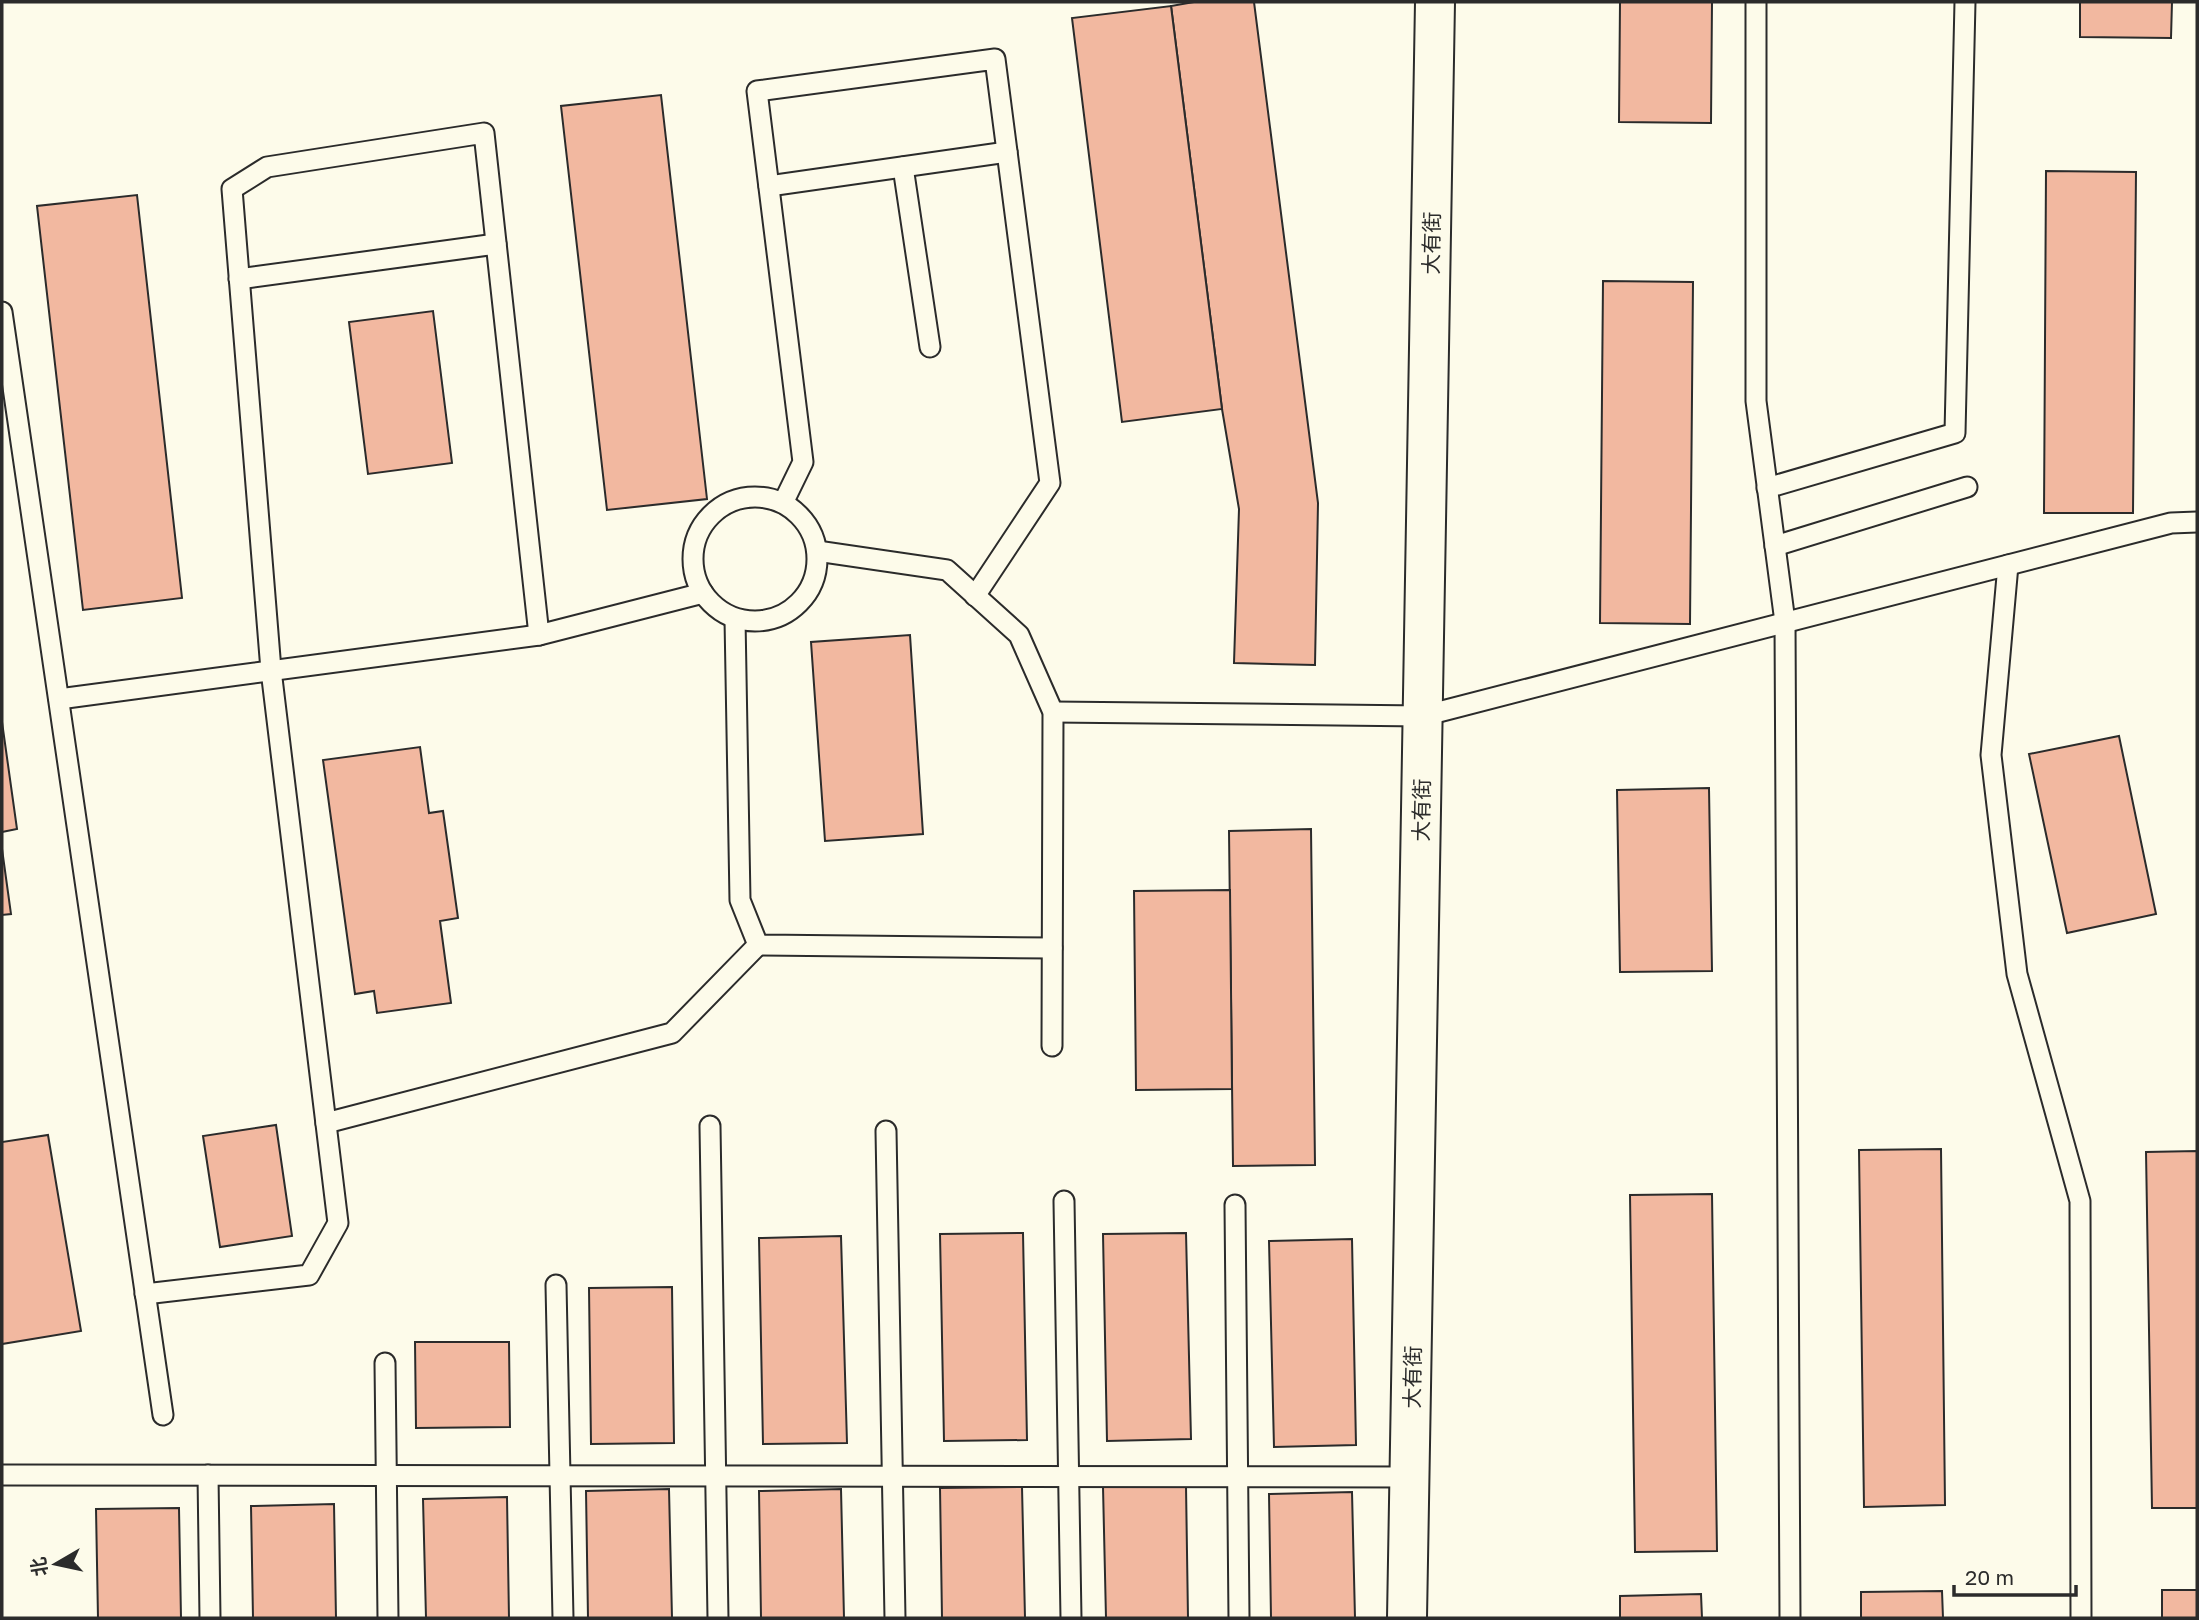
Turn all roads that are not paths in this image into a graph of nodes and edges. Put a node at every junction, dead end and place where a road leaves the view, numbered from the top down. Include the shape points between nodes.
1 (1435, 2) edge
2 (1756, 2) edge
3 (1965, 2) edge
4 (1007, 152) junction
5 (903, 167) junction
6 (769, 187) junction
7 (496, 244) junction
8 (239, 279) junction
9 (2, 312) edge
10 (930, 347) dead end
11 (1967, 487) dead end
12 (1767, 488) junction
13 (783, 503) junction
14 (2197, 522) edge
15 (1775, 546) junction
16 (817, 551) junction
17 (2008, 565) junction
18 (703, 593) junction
19 (975, 596) junction
20 (735, 619) junction
21 (1785, 622) junction
22 (539, 635) junction
23 (271, 670) junction
24 (58, 699) junction
25 (1054, 712) junction
26 (1423, 716) junction
27 (758, 945) junction
28 (1052, 948) junction
29 (1052, 1046) dead end
30 (326, 1123) junction
31 (710, 1126) dead end
32 (886, 1131) dead end
33 (1064, 1201) dead end
34 (1235, 1205) dead end
35 (556, 1285) dead end
36 (145, 1294) junction
37 (385, 1363) dead end
38 (163, 1415) dead end
39 (2, 1475) edge
40 (208, 1475) junction
41 (386, 1475) junction
42 (560, 1476) junction
43 (716, 1476) junction
44 (893, 1476) junction
45 (1069, 1476) junction
46 (1238, 1477) junction
47 (1410, 1477) junction
48 (211, 1618) edge
49 (388, 1618) edge
50 (562, 1618) edge
51 (718, 1618) edge
52 (895, 1618) edge
53 (1071, 1618) edge
54 (1239, 1618) edge
55 (1407, 1618) edge
56 (1790, 1618) edge
57 (2081, 1618) edge

1 - 26 street, 大有街
2 - 12 lane via 1756,401
3 - 12 lane via 1955,433
4 - 5 lane
4 - 6 lane via 995,60 757,91
4 - 19 lane via 1050,483
5 - 6 lane
5 - 10 lane
6 - 13 lane via 803,462
7 - 8 lane
7 - 8 lane via 484,133 267,167 232,189
7 - 22 lane
8 - 23 lane
9 - 24 lane
11 - 15 lane
12 - 15 lane
13 - 16 lane via 812,531
13 - 18 lane via 764,497 744,498 725,504 710,517 698,534 693,554 694,574
14 - 17 lane via 2171,523
15 - 21 lane
16 - 19 lane via 947,570
16 - 20 lane via 817,572 809,592 795,607 777,618 757,622
17 - 21 lane
17 - 57 lane via 1991,755 2017,974 2080,1201
18 - 20 lane
18 - 22 lane
19 - 25 lane via 1019,635
20 - 27 lane via 740,900
21 - 26 lane
21 - 56 lane
22 - 23 lane
23 - 24 lane
23 - 30 lane
24 - 36 lane
25 - 26 lane
25 - 28 lane
26 - 47 street, 大有街
27 - 28 lane
27 - 30 lane via 672,1034
28 - 29 lane
30 - 36 lane via 338,1223 309,1275
31 - 43 lane
32 - 44 lane
33 - 45 lane
34 - 46 lane
35 - 42 lane
36 - 38 lane
37 - 41 lane
39 - 40 lane
40 - 41 lane
40 - 48 lane
41 - 42 lane
41 - 49 lane
42 - 43 lane
42 - 50 lane
43 - 44 lane
43 - 51 lane
44 - 45 lane
44 - 52 lane
45 - 46 lane
45 - 53 lane
46 - 47 lane
46 - 54 lane
47 - 55 street, 大有街

